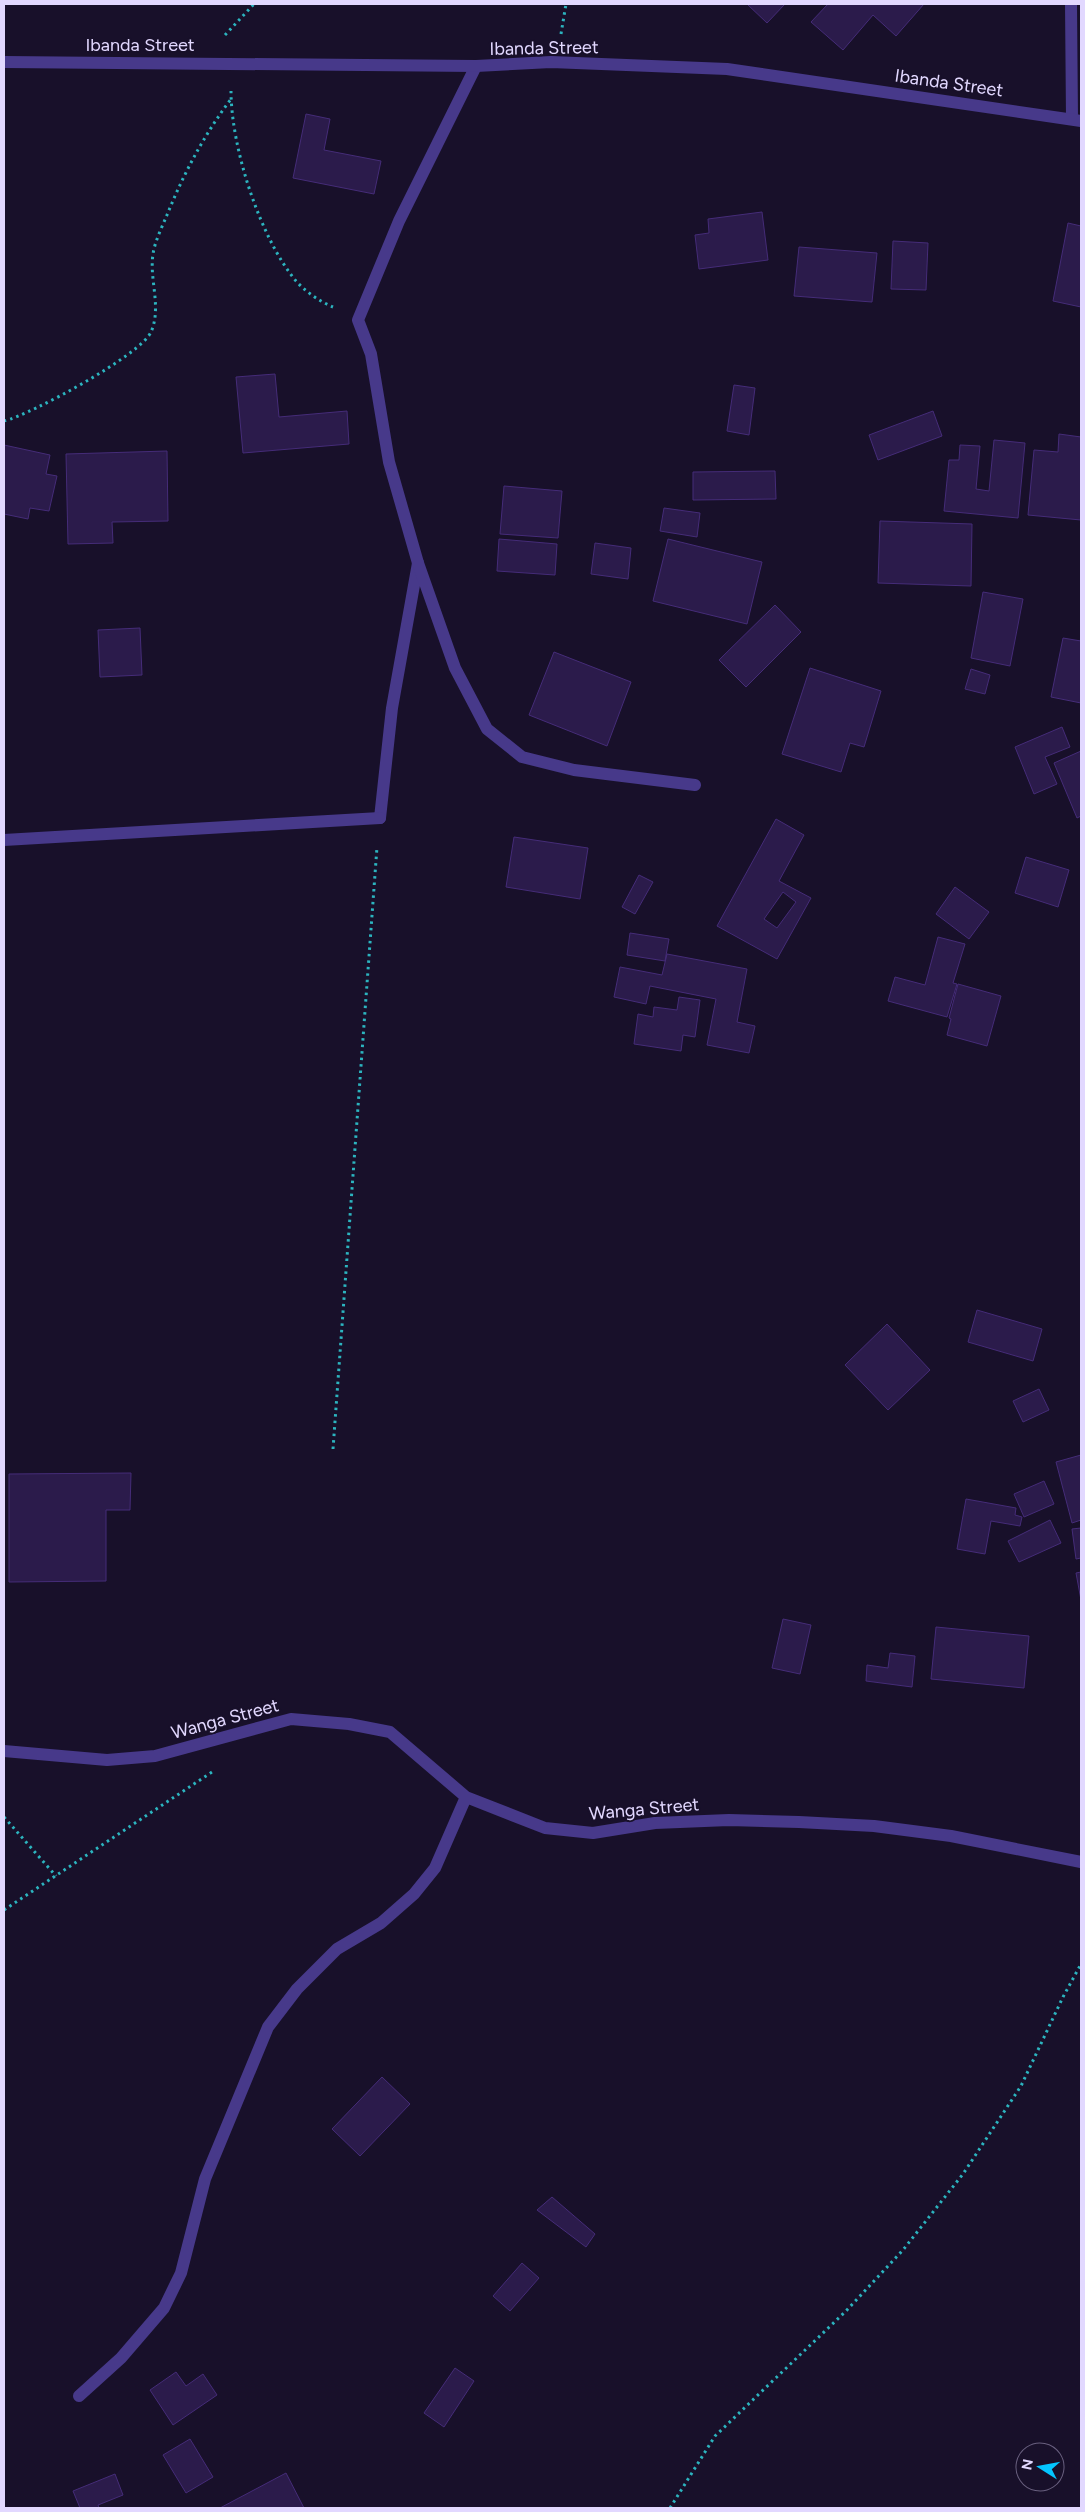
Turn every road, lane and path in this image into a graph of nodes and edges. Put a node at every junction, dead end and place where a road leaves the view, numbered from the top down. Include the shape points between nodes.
1 (1070, 4) edge
2 (4, 62) edge
3 (231, 64) junction
4 (476, 66) junction
5 (231, 100) junction
6 (1077, 120) edge
7 (358, 320) junction
8 (4, 421) edge
9 (418, 564) junction
10 (695, 785) dead end
11 (380, 818) junction
12 (4, 840) edge
13 (333, 1449) dead end
14 (4, 1750) edge
15 (218, 1768) dead end
16 (466, 1797) junction
17 (4, 1817) edge
18 (1081, 1862) edge
19 (56, 1876) junction
20 (4, 1910) edge
21 (1081, 1964) edge
22 (79, 2396) dead end
23 (670, 2508) edge

1 - 6 street
2 - 3 street, Ibanda Street
3 - 4 street, Ibanda Street
3 - 5 path
4 - 6 street, Ibanda Street via 551,62 727,68
4 - 7 street via 399,222
5 - 7 path via 239,146 254,200 273,246 296,280 318,300
5 - 8 path via 182,180 153,252 151,273 155,322 150,335 127,357 53,400
7 - 9 street via 371,354 389,462
9 - 10 street via 455,668 487,729 522,757 574,770
9 - 11 street via 392,708
11 - 12 street
11 - 13 path
14 - 16 street, Wanga Street via 107,1760 156,1756 291,1719 349,1724 390,1732
15 - 19 path
16 - 18 street, Wanga Street via 545,1828 593,1833 655,1823 729,1820 874,1826 951,1836
16 - 22 street via 435,1868 414,1894 381,1923 338,1949 297,1989 268,2027 205,2179 181,2272 164,2308 121,2358
17 - 19 path
19 - 20 path
21 - 23 path via 1021,2086 963,2174 903,2250 846,2311 715,2436

